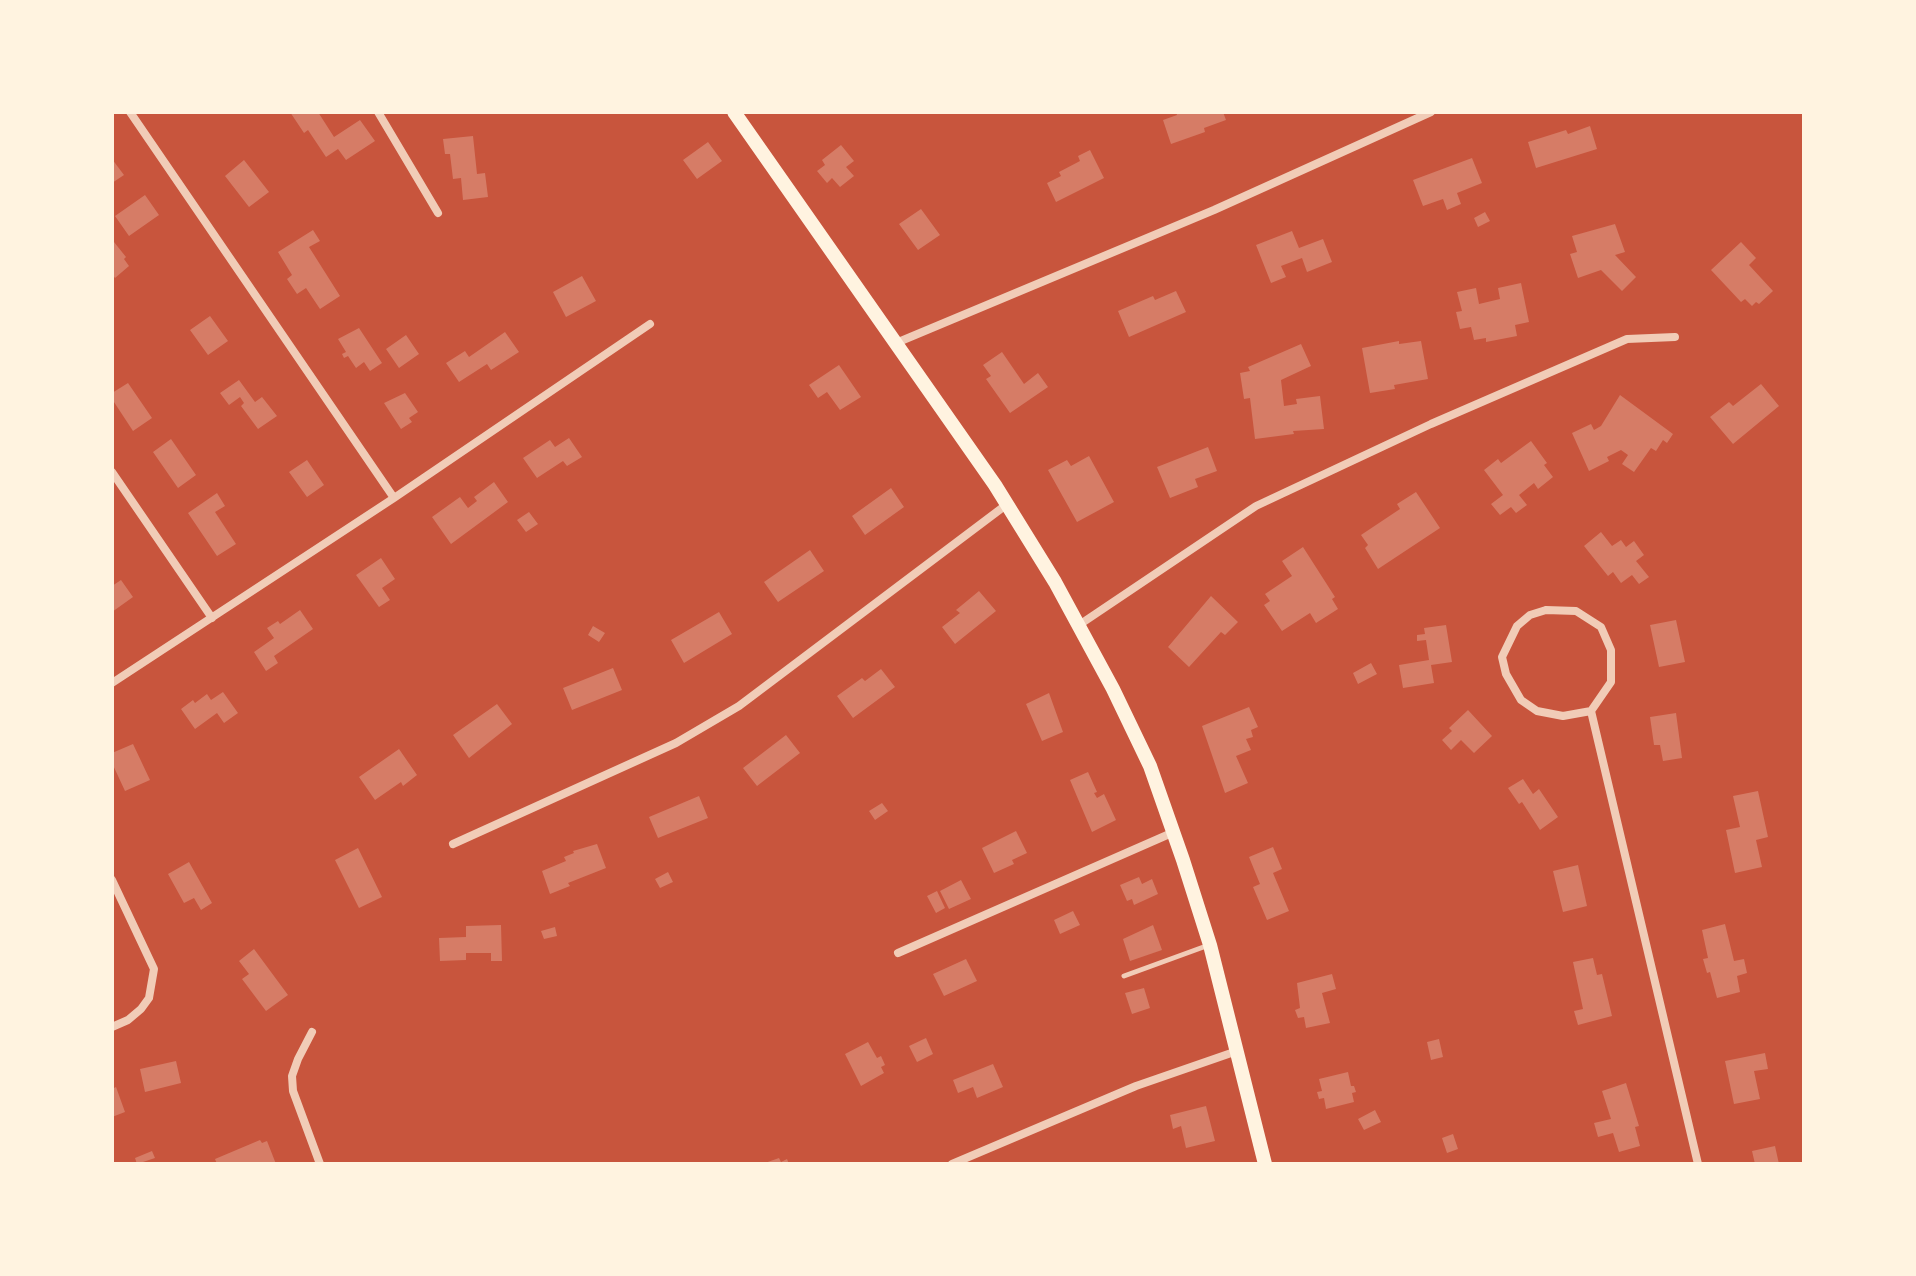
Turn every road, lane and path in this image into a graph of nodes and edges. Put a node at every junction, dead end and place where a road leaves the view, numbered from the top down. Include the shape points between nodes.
1 (130, 112) edge
2 (378, 112) edge
3 (734, 112) edge
4 (1431, 112) edge
5 (438, 213) dead end
6 (650, 324) dead end
7 (1675, 337) dead end
8 (896, 343) junction
9 (112, 472) edge
10 (394, 498) junction
11 (1006, 505) junction
12 (212, 618) junction
13 (1079, 625) junction
14 (112, 683) edge
15 (1591, 711) junction
16 (1174, 832) junction
17 (453, 844) dead end
18 (112, 880) edge
19 (1210, 945) junction
20 (898, 953) dead end
21 (1124, 976) dead end
22 (112, 1027) edge
23 (312, 1032) dead end
24 (1237, 1051) junction
25 (320, 1164) edge
26 (952, 1164) edge
27 (1265, 1164) edge
28 (1698, 1164) edge

1 - 10 street
2 - 5 street
3 - 8 main road
4 - 8 street
6 - 10 street
7 - 13 street via 1627,339 1256,506
8 - 11 main road
9 - 12 street
10 - 12 street
11 - 13 main road
11 - 17 street via 739,706 676,743
12 - 14 street
13 - 16 main road via 1150,766
15 - 15 street via 1611,682 1611,650 1601,627 1576,611 1530,615 1517,626 1502,657 1521,700 1537,711 1563,716
15 - 28 street
16 - 19 main road
16 - 20 street
18 - 22 street via 154,969 149,998 128,1020
19 - 21 lane
19 - 24 main road
23 - 25 street via 292,1076
24 - 26 street via 1136,1086
24 - 27 main road

